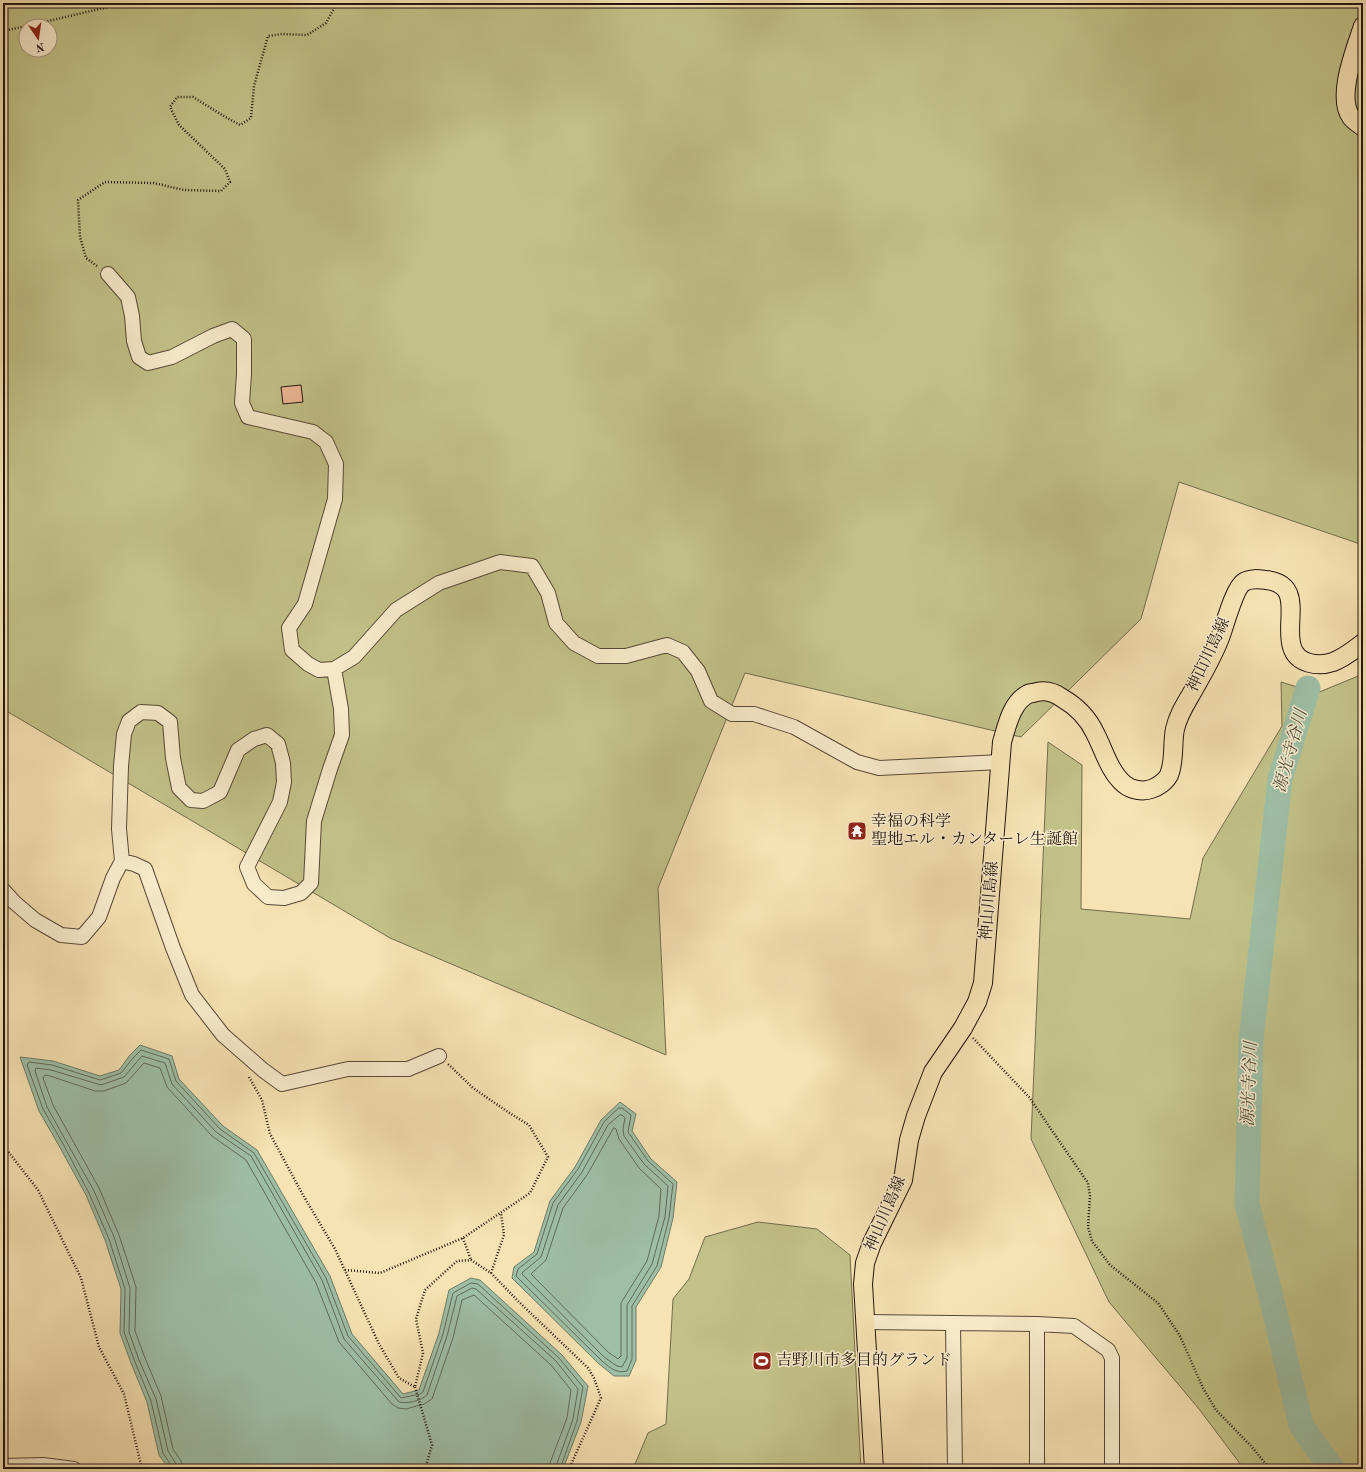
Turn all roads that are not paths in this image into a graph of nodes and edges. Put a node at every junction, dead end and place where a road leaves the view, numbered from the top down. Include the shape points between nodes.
1 (1363, 26) edge
2 (1363, 127) edge
3 (108, 274) road end
4 (1363, 643) edge
5 (334, 669) junction
6 (1001, 762) junction
7 (122, 862) junction
8 (3, 890) edge
9 (439, 1056) road end
10 (865, 1322) junction
11 (954, 1324) junction
12 (1037, 1324) junction
13 (3, 1466) edge
14 (21, 1467) edge
15 (74, 1469) edge
16 (874, 1469) edge
17 (955, 1469) edge
18 (1037, 1469) edge
19 (1112, 1469) edge

1 - 2 main road via 1346,86 1346,103 1351,117
3 - 5 street via 128,297 134,341 139,357 148,363 172,357 232,329 244,339 242,403 248,417 313,432 326,442 336,464 336,499 305,604 290,628 292,650 319,670
4 - 6 main road, 神山川島線 via 1332,663 1304,662 1292,649 1292,609 1284,586 1270,580 1253,578 1242,582 1236,591 1218,643 1180,714 1175,730 1169,775 1161,784 1151,790 1137,791 1125,786 1114,774 1094,731 1080,712 1055,693 1041,691 1028,694 1018,703 1010,716 1002,742
5 - 6 street via 354,656 396,610 439,583 500,562 532,566 548,593 556,623 574,643 598,656 626,656 667,645 683,652 698,671 711,701 732,714 754,714 794,727 857,762 879,768
5 - 7 street via 341,709 342,735 314,821 311,883 301,893 284,898 268,897 254,884 247,867 280,802 284,770 278,744 267,735 254,739 238,750 220,792 203,801 191,800 179,788 170,722 158,713 141,712 129,721 124,734 119,829
6 - 10 main road, 神山川島線 via 983,983 977,1002 963,1028 933,1072 916,1116 909,1140 903,1180 865,1263
7 - 8 street via 113,878 99,917 82,937 61,935 36,920
7 - 9 street via 145,869 192,995 223,1035 282,1084 348,1069 408,1070
10 - 11 street
10 - 16 main road, 神山川島線
11 - 12 street
11 - 17 street
12 - 18 street
12 - 19 street via 1074,1326 1108,1350 1112,1358
13 - 14 street
14 - 15 street via 43,1465

